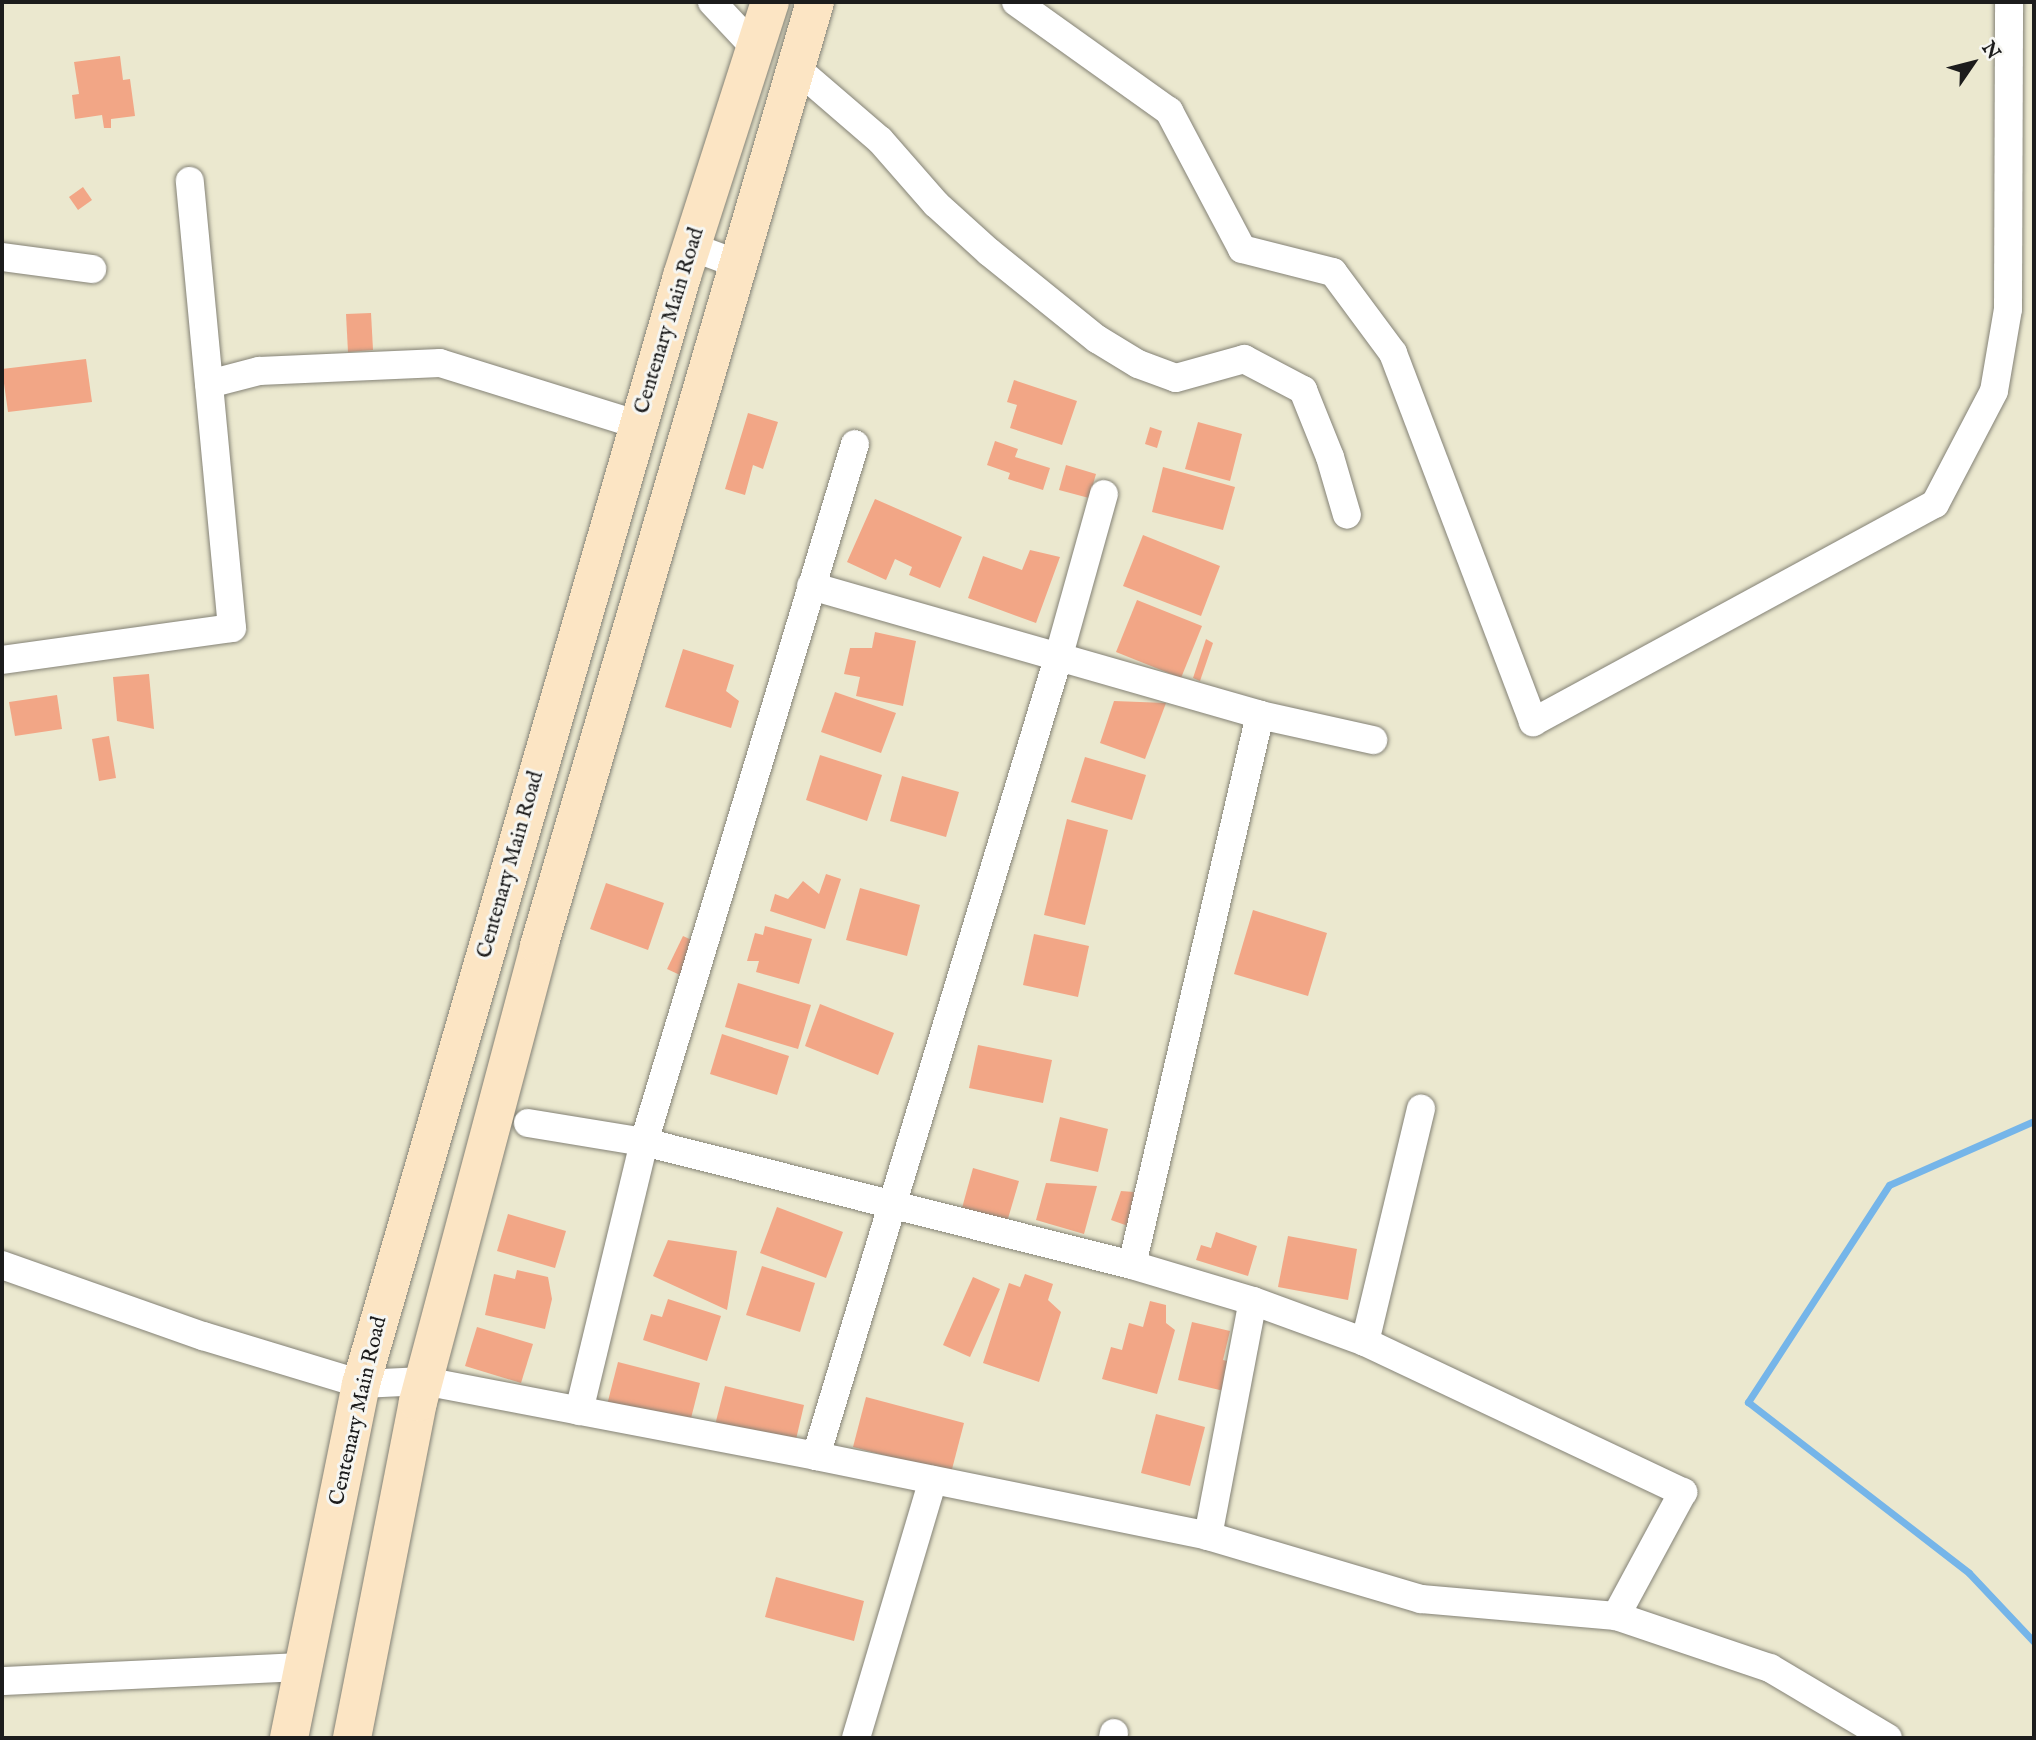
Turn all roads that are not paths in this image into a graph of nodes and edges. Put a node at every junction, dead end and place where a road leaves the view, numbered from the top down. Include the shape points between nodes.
1 (712, 2) edge
2 (771, 2) edge
3 (815, 2) edge
4 (1017, 2) edge
5 (2009, 2) edge
6 (755, 48) junction
7 (795, 67) junction
8 (190, 181) dead end
9 (692, 247) junction
10 (2, 257) edge
11 (735, 263) junction
12 (92, 269) dead end
13 (209, 384) junction
14 (639, 425) junction
15 (855, 444) dead end
16 (1104, 494) dead end
17 (1347, 515) dead end
18 (811, 586) junction
19 (1059, 655) junction
20 (2, 660) edge
21 (1260, 715) junction
22 (1373, 740) dead end
23 (1421, 1109) dead end
24 (528, 1123) dead end
25 (644, 1142) junction
26 (889, 1206) junction
27 (2, 1265) edge
28 (1132, 1265) junction
29 (1253, 1301) junction
30 (1365, 1342) junction
31 (424, 1381) junction
32 (361, 1384) junction
33 (579, 1411) junction
34 (816, 1456) junction
35 (933, 1480) junction
36 (1208, 1536) junction
37 (1616, 1616) junction
38 (303, 1667) junction
39 (2, 1681) edge
40 (289, 1738) edge
41 (352, 1738) edge
42 (856, 1738) edge
43 (1888, 1738) edge

1 - 6 street
2 - 6 street, Centenary Main Road
3 - 7 street
4 - 5 street via 1169,111 1242,249 1333,272 1393,353 1533,722 1935,504 1994,391 2008,309
6 - 9 street, Centenary Main Road
7 - 11 street
7 - 17 street via 880,140 936,204 989,252 1097,339 1138,364 1176,378 1244,359 1303,390
8 - 13 street
9 - 11 street
9 - 14 street, Centenary Main Road
10 - 12 street
11 - 31 street via 539,946
13 - 14 street via 259,371 440,363
13 - 20 street via 232,628
14 - 32 street, Centenary Main Road
15 - 18 street
16 - 19 street
18 - 19 street
18 - 25 street
19 - 21 street
19 - 26 street
21 - 22 street
21 - 28 street
23 - 30 street
24 - 25 street
25 - 26 street
25 - 33 street
26 - 28 street
26 - 34 street
27 - 32 street via 203,1336
28 - 29 street
29 - 30 street
29 - 36 street
30 - 37 street via 1683,1492
31 - 32 street
31 - 33 street
31 - 41 street
32 - 38 street, Centenary Main Road
33 - 34 street
34 - 35 street
35 - 36 street
35 - 42 street
36 - 37 street via 1421,1599
37 - 43 street via 1770,1668
38 - 39 street
38 - 40 street, Centenary Main Road

